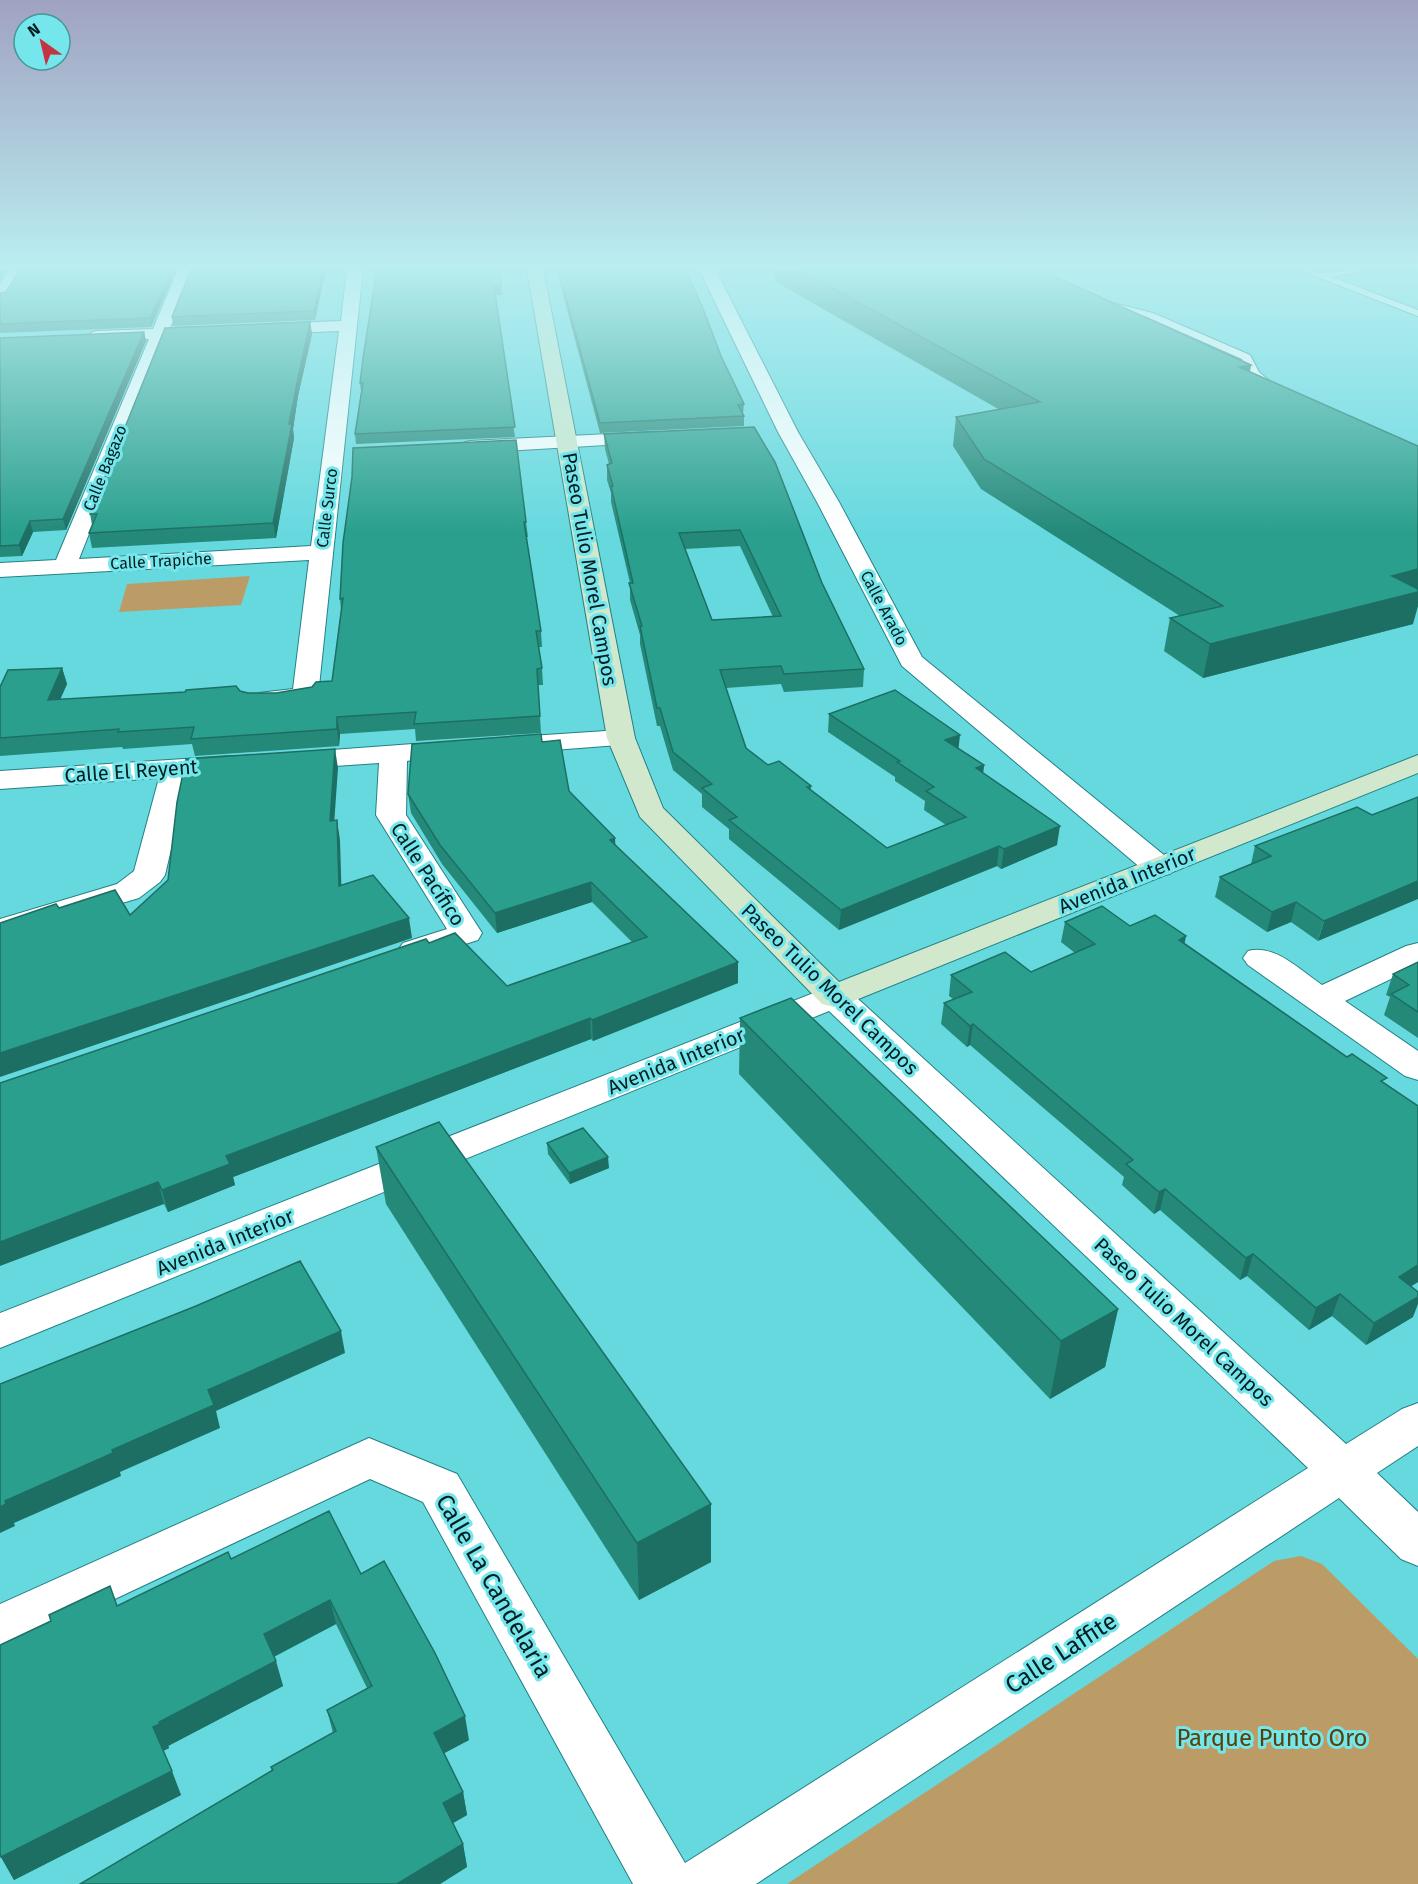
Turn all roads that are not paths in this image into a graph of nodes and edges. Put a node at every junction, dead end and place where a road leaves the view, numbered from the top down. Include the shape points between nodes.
1 (151, 357) edge
2 (345, 357) edge
3 (551, 357) edge
4 (745, 357) edge
5 (1246, 357) edge
6 (1282, 393) edge
7 (672, 437) edge
8 (567, 442) junction
9 (450, 448) edge
10 (357, 453) edge
11 (334, 454) junction
12 (322, 552) junction
13 (65, 566) junction
14 (0, 570) edge
15 (253, 700) edge
16 (621, 738) junction
17 (484, 747) edge
18 (439, 750) edge
19 (393, 753) junction
20 (1418, 763) edge
21 (176, 768) junction
22 (0, 780) edge
23 (1160, 867) junction
24 (0, 929) edge
25 (1418, 953) edge
26 (1260, 958) dead end
27 (389, 959) edge
28 (834, 996) junction
29 (1320, 999) junction
30 (1418, 1068) edge
31 (0, 1331) edge
32 (1418, 1422) edge
33 (1342, 1470) junction
34 (1418, 1544) edge
35 (0, 1629) edge
36 (665, 1884) edge
37 (705, 1884) edge

1 - 13 street, Calle Bagazo
2 - 11 street, Calle Surco
3 - 8 street, Paseo Tulio Morel Campos
4 - 23 street, Calle Arado via 777,432 828,502 911,661
5 - 6 lane via 1261,381
7 - 8 street
8 - 9 street
8 - 16 street, Paseo Tulio Morel Campos
10 - 11 street
11 - 12 street, Calle Surco
12 - 13 street, Calle Trapiche
12 - 15 street, Calle Surco via 304,696
13 - 14 street, Calle Trapiche
16 - 17 street
16 - 28 street, Paseo Tulio Morel Campos via 650,811
18 - 19 street, Calle El Reyent
19 - 21 street, Calle El Reyent
19 - 27 street, Calle Pacífico via 391,815 466,933
20 - 23 street, Avenida Interior
21 - 22 street, Calle El Reyent
21 - 24 street via 148,875 128,891
23 - 28 street, Avenida Interior
25 - 29 street
26 - 29 street
28 - 31 street, Avenida Interior
28 - 33 street, Paseo Tulio Morel Campos
29 - 30 street
32 - 33 street, Calle Laffite
33 - 34 street, Paseo Tulio Morel Campos
33 - 37 street, Calle Laffite
35 - 36 street, Calle La Candelaria via 369,1458 440,1488

